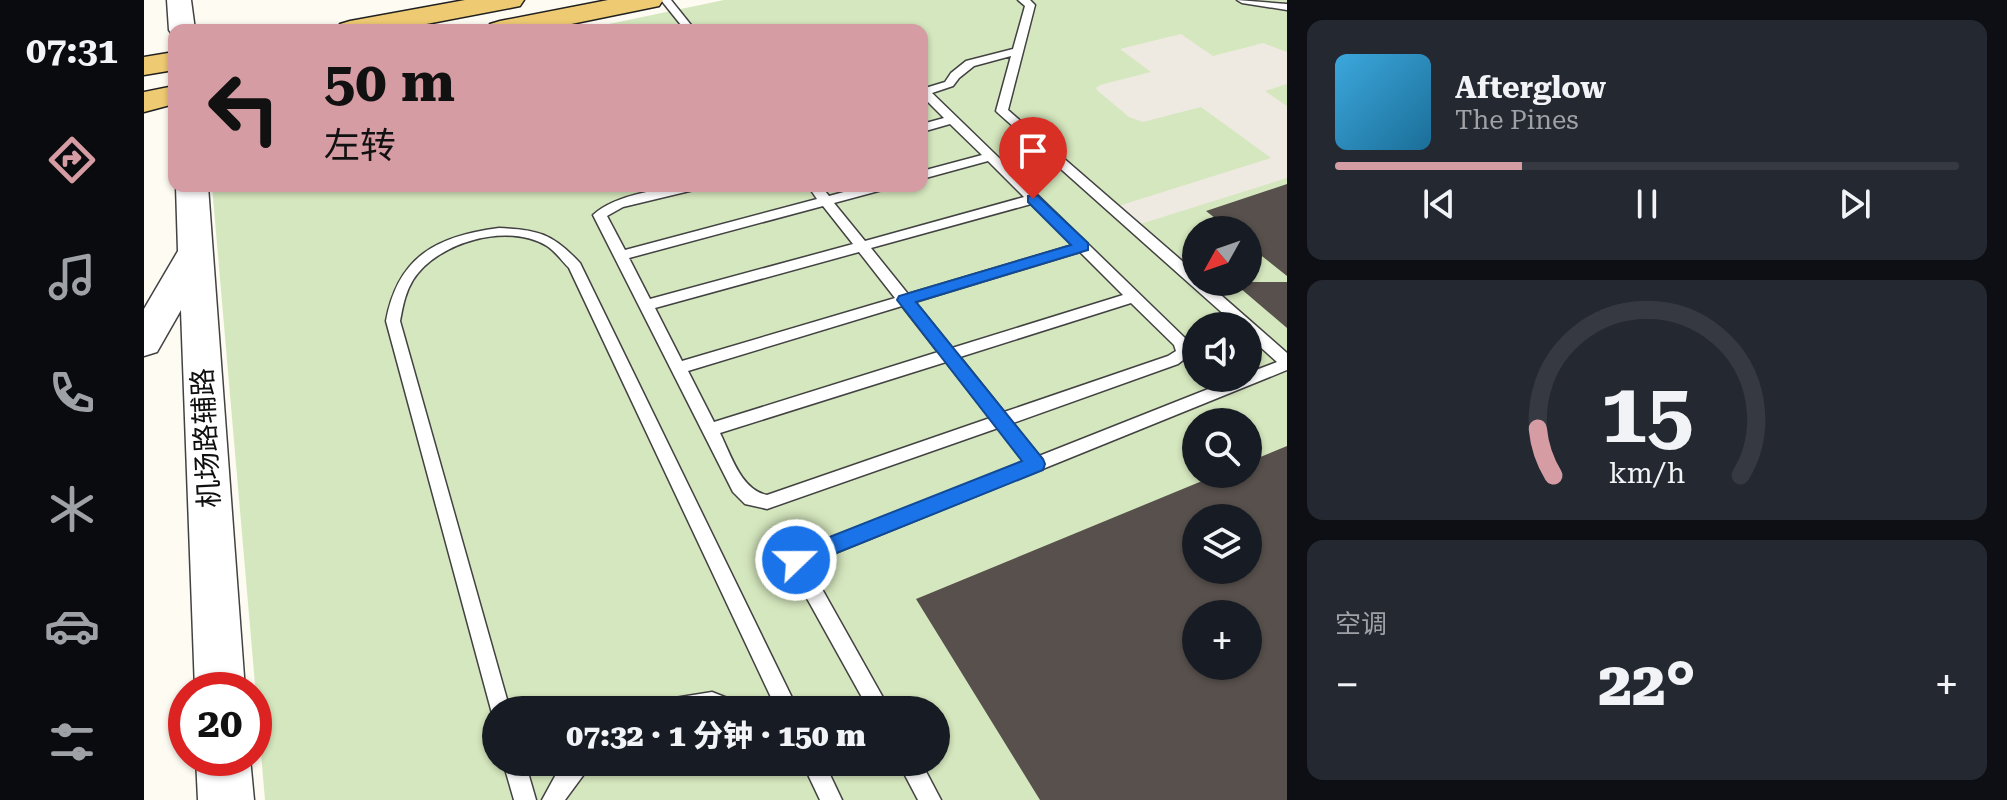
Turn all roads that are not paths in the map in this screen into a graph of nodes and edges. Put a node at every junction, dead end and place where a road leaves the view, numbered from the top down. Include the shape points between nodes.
1 (179, 0) edge
2 (510, 0) edge
3 (649, 0) edge
4 (666, 0) edge
5 (1023, 0) edge
6 (1242, 0) edge
7 (1287, 7) edge
8 (181, 24) edge
9 (382, 24) edge
10 (530, 24) edge
11 (685, 24) edge
12 (1018, 51) junction
13 (168, 62) edge
14 (144, 66) edge
15 (928, 91) edge
16 (168, 96) edge
17 (928, 96) edge
18 (144, 102) edge
19 (952, 120) junction
20 (928, 126) edge
21 (990, 157) junction
22 (928, 173) edge
23 (192, 192) edge
24 (668, 192) edge
25 (819, 192) edge
26 (859, 192) edge
27 (1033, 199) junction
28 (826, 201) junction
29 (862, 246) junction
30 (1082, 247) junction
31 (195, 252) junction
32 (619, 256) junction
33 (1182, 270) edge
34 (1212, 296) edge
35 (1134, 297) junction
36 (905, 300) junction
37 (645, 306) junction
38 (1230, 312) edge
39 (1262, 340) edge
40 (144, 342) edge
41 (949, 355) junction
42 (1287, 363) edge
43 (678, 368) junction
44 (1002, 422) junction
45 (709, 430) junction
46 (1036, 464) junction
47 (219, 672) edge
48 (496, 696) edge
49 (781, 696) edge
50 (872, 696) edge
51 (224, 776) edge
52 (518, 776) edge
53 (567, 776) edge
54 (816, 776) edge
55 (917, 776) edge
56 (828, 794) edge
57 (226, 800) edge
58 (525, 800) edge
59 (553, 800) edge
60 (930, 800) edge

1 - 8 street
2 - 9 main road
3 - 10 main road
4 - 11 lane
5 - 12 lane via 1030,5
6 - 7 lane
12 - 15 lane via 966,64 949,84
12 - 33 lane via 1002,111
13 - 14 main road
16 - 18 main road
17 - 19 lane
19 - 20 lane
19 - 21 lane
21 - 22 lane
21 - 27 lane
23 - 31 street, 机场路辅路
24 - 32 lane via 619,204 600,215
25 - 28 lane
26 - 28 lane
27 - 29 lane
27 - 30 lane
28 - 29 lane
28 - 32 lane
29 - 36 lane
29 - 37 lane
30 - 35 lane
30 - 36 lane
31 - 40 street
31 - 47 street, 机场路辅路
32 - 37 lane
34 - 38 lane
35 - 41 lane
35 - 44 lane via 1181,343 1184,353
36 - 41 lane
36 - 43 lane
37 - 43 lane
39 - 42 lane
41 - 44 lane
41 - 45 lane
42 - 46 lane
43 - 45 lane
44 - 45 lane via 767,502 751,499 739,487
44 - 46 lane
46 - 50 lane via 796,560
48 - 49 lane via 393,321 393,303 409,273 429,254 493,231 551,242 575,266
51 - 57 street
52 - 58 lane
53 - 59 lane
54 - 56 lane
55 - 60 lane

